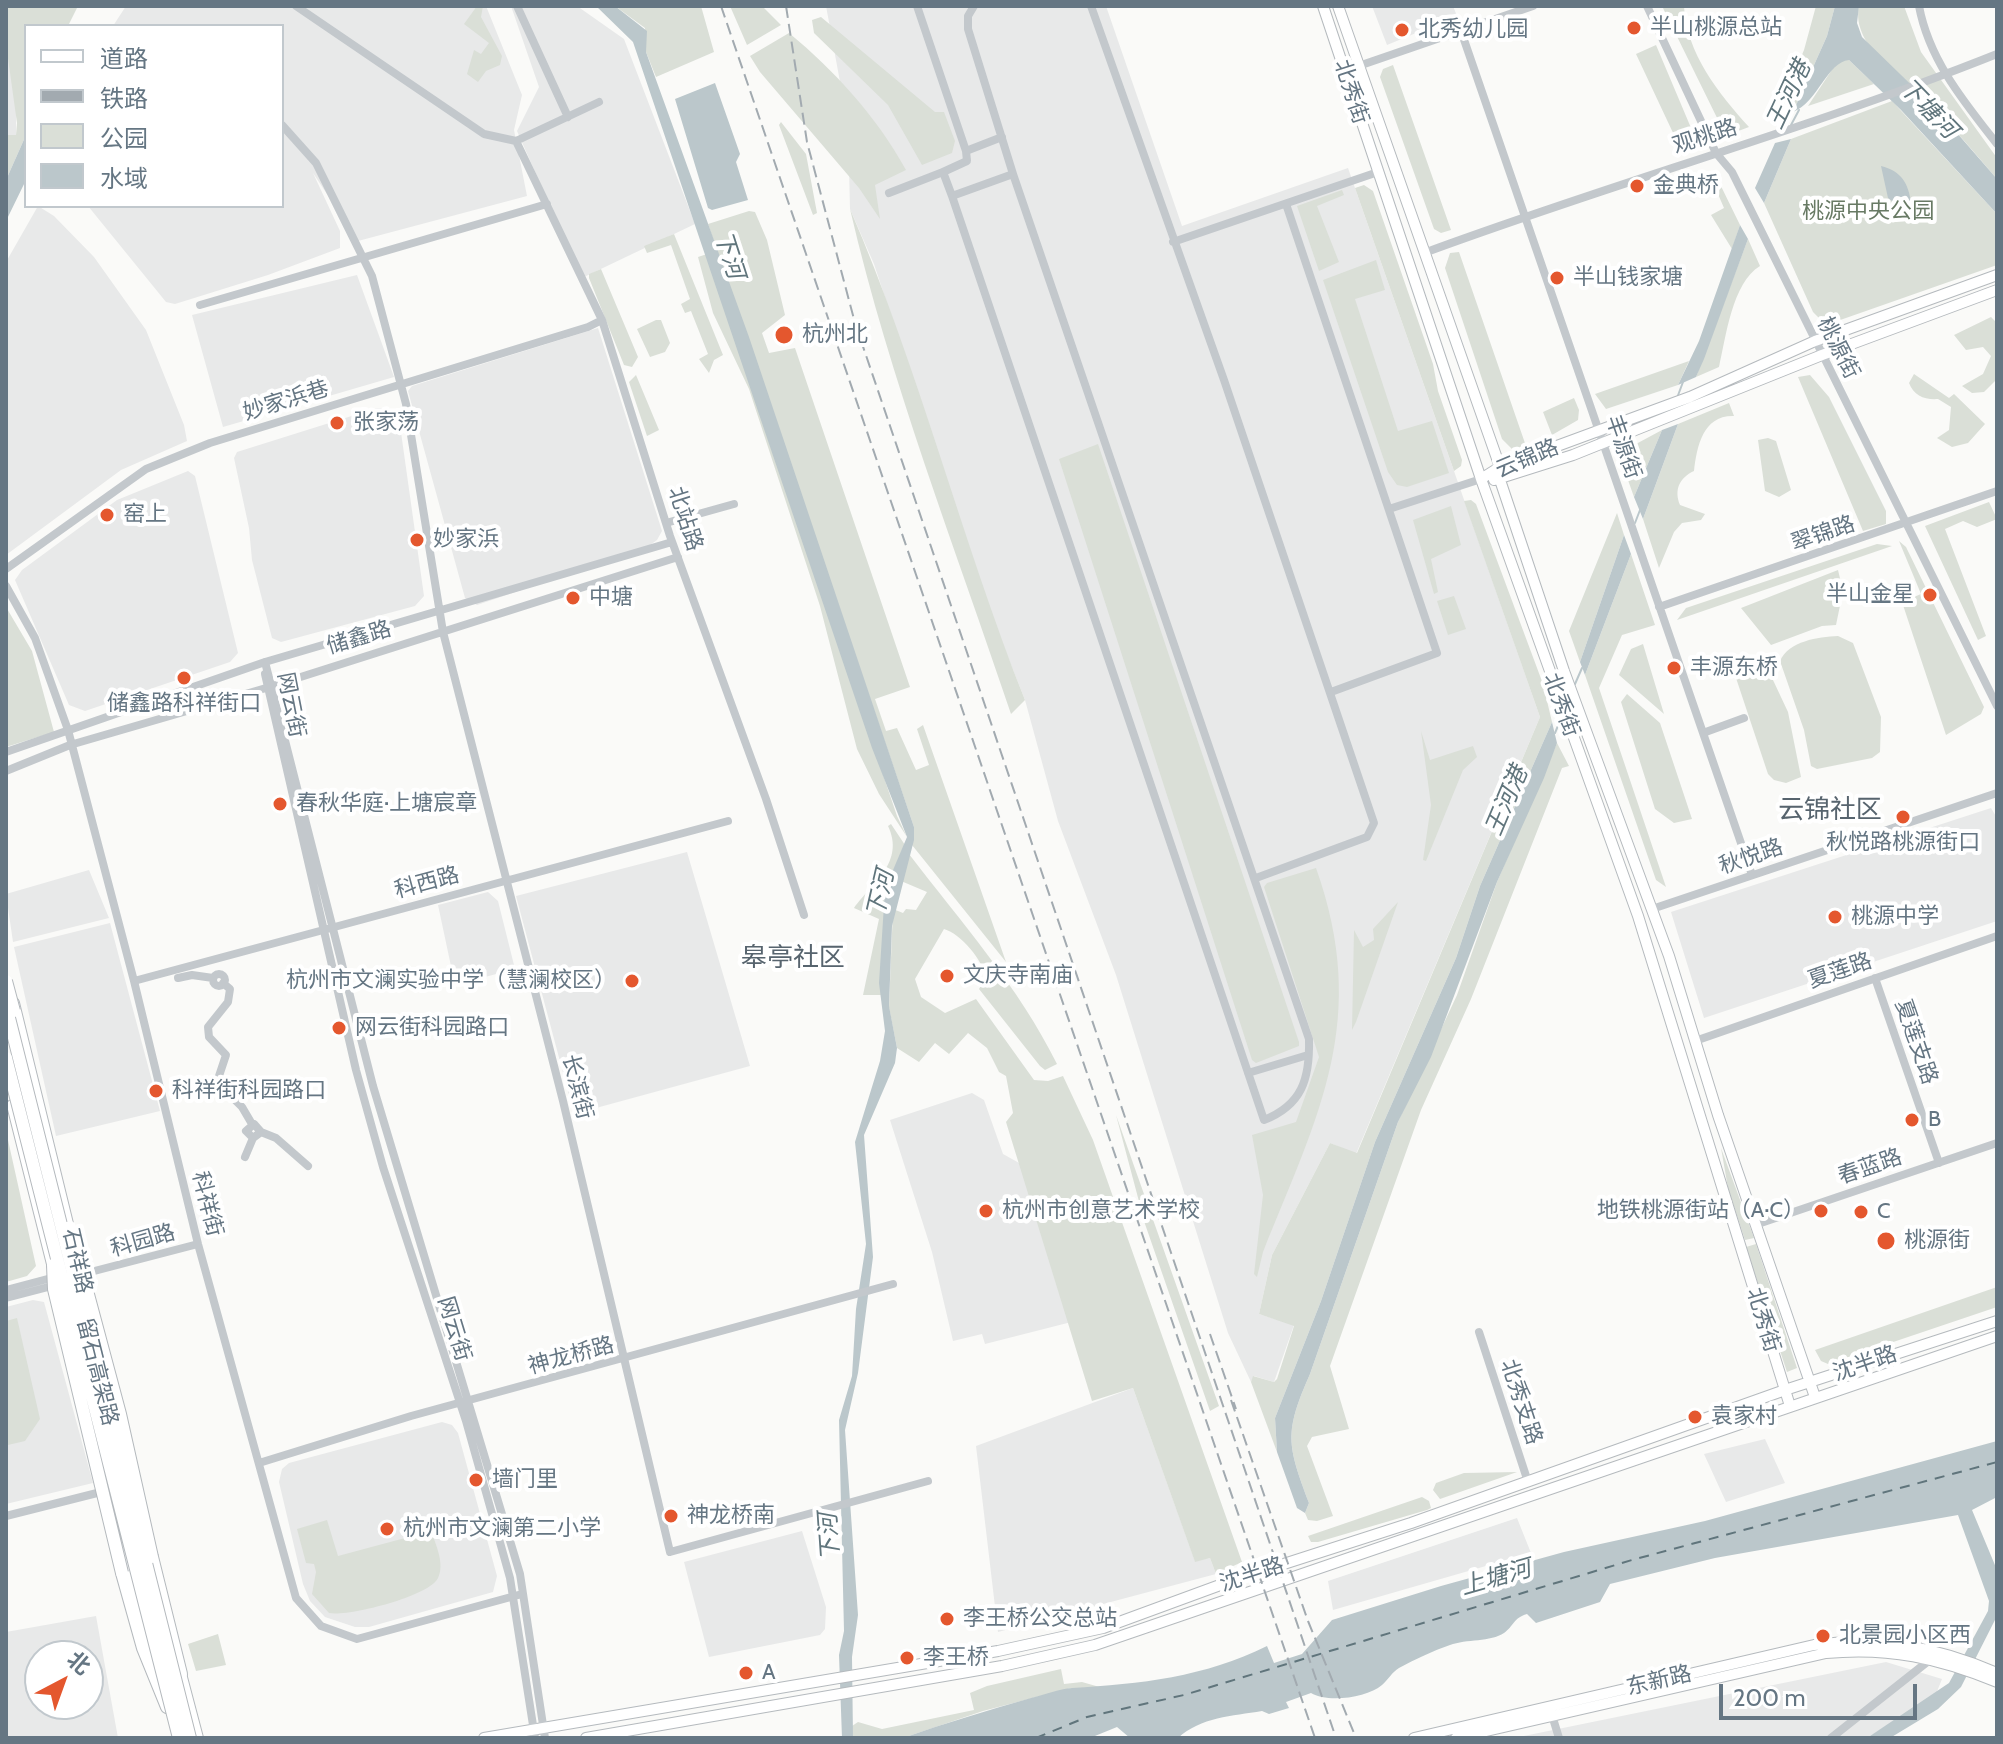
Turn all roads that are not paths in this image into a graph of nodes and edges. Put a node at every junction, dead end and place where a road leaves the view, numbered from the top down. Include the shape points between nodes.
1 (296, 6) edge
2 (517, 6) edge
3 (917, 6) edge
4 (974, 6) edge
5 (1091, 6) edge
6 (1323, 6) edge
7 (1338, 6) edge
8 (1533, 6) edge
9 (1647, 6) edge
10 (1919, 6) edge
11 (1461, 31) junction
12 (1997, 54) edge
13 (1359, 66) junction
14 (1344, 71) junction
15 (1946, 74) junction
16 (599, 102) dead end
17 (568, 117) junction
18 (284, 127) edge
19 (1002, 137) junction
20 (516, 141) junction
21 (1997, 144) edge
22 (966, 151) junction
23 (1716, 153) junction
24 (943, 172) junction
25 (1378, 172) junction
26 (1013, 174) junction
27 (889, 193) dead end
28 (952, 196) junction
29 (547, 204) junction
30 (1286, 204) junction
31 (1524, 216) junction
32 (1173, 242) junction
33 (1424, 253) junction
34 (363, 260) junction
35 (1997, 275) edge
36 (1997, 290) edge
37 (200, 305) dead end
38 (602, 320) junction
39 (1815, 341) junction
40 (1822, 355) junction
41 (401, 385) junction
42 (1598, 430) junction
43 (1602, 442) junction
44 (1500, 467) junction
45 (1481, 479) junction
46 (1500, 480) junction
47 (1997, 491) edge
48 (734, 504) dead end
49 (1389, 509) junction
50 (666, 523) junction
51 (1906, 524) junction
52 (672, 542) junction
53 (678, 557) junction
54 (6, 569) edge
55 (6, 586) edge
56 (1659, 607) junction
57 (439, 611) junction
58 (443, 632) junction
59 (265, 662) junction
60 (269, 687) junction
61 (1331, 692) junction
62 (1997, 706) edge
63 (1744, 718) dead end
64 (68, 730) junction
65 (1703, 733) junction
66 (70, 745) junction
67 (6, 752) edge
68 (6, 771) edge
69 (1997, 793) edge
70 (728, 821) dead end
71 (1752, 875) junction
72 (1256, 878) junction
73 (506, 880) junction
74 (1652, 909) junction
75 (804, 915) dead end
76 (330, 927) junction
77 (1997, 936) edge
78 (6, 970) edge
79 (178, 978) dead end
80 (1875, 978) junction
81 (6, 981) edge
82 (134, 981) junction
83 (6, 1006) edge
84 (1695, 1041) junction
85 (1308, 1055) junction
86 (6, 1058) edge
87 (1248, 1073) junction
88 (6, 1080) edge
89 (257, 1135) junction
90 (1997, 1143) edge
91 (245, 1157) dead end
92 (1939, 1163) junction
93 (308, 1166) dead end
94 (1755, 1225) junction
95 (51, 1238) junction
96 (198, 1244) junction
97 (79, 1275) junction
98 (56, 1281) junction
99 (893, 1284) dead end
100 (6, 1290) edge
101 (6, 1298) edge
102 (1997, 1321) edge
103 (1479, 1332) dead end
104 (1997, 1336) edge
105 (626, 1359) junction
106 (1810, 1383) junction
107 (1785, 1390) junction
108 (1815, 1397) junction
109 (470, 1402) junction
110 (460, 1404) junction
111 (1790, 1406) junction
112 (259, 1463) junction
113 (928, 1481) dead end
114 (1528, 1482) junction
115 (109, 1490) junction
116 (6, 1516) edge
117 (517, 1595) junction
118 (1931, 1659) junction
119 (1956, 1661) junction
120 (1975, 1668) junction
121 (1997, 1673) edge
122 (181, 1674) junction
123 (1997, 1682) edge
124 (167, 1707) junction
125 (1551, 1711) junction
126 (539, 1733) edge
127 (177, 1738) edge
128 (190, 1738) edge
129 (198, 1738) edge
130 (484, 1738) edge
131 (586, 1738) edge
132 (1414, 1738) edge
133 (1456, 1738) edge
134 (1559, 1738) edge
135 (1831, 1738) edge

1 - 20 street via 484,134
2 - 17 street
3 - 22 street
4 - 19 street via 968,29
5 - 32 street
6 - 14 main road, 北秀街
7 - 13 main road, 北秀街
8 - 11 street
9 - 23 street, 桃源街
10 - 15 street via 1924,33
11 - 13 street
11 - 31 street, 丰源街
12 - 15 street, 观桃路
13 - 14 street
13 - 33 main road, 北秀街
14 - 25 main road, 北秀街
15 - 21 street
15 - 23 street, 观桃路
16 - 17 street
17 - 20 street
18 - 34 street, 长滨街 via 316,163
19 - 22 street
19 - 26 street
20 - 29 street, 北站路
22 - 24 street via 967,161
23 - 31 street, 观桃路
23 - 39 street, 桃源街 via 1732,172
24 - 27 street
24 - 28 street
25 - 30 street
25 - 45 main road, 北秀街
26 - 28 street
26 - 72 street
28 - 87 street
29 - 34 street
29 - 38 street, 北站路
30 - 32 street
30 - 49 street
31 - 33 street, 观桃路
31 - 42 street, 丰源街
32 - 61 street
33 - 44 main road, 北秀街
34 - 37 street
34 - 41 street, 长滨街
35 - 39 main road, 云锦路
36 - 40 main road, 云锦路
38 - 41 street, 妙家浜巷
38 - 50 street, 北站路
39 - 40 street, 桃源街
39 - 42 main road, 云锦路 via 1690,397
40 - 43 main road, 云锦路
40 - 51 street, 桃源街
41 - 54 street, 妙家浜巷 via 210,443 146,469
41 - 57 street, 长滨街
42 - 43 street, 丰源街
42 - 44 main road, 云锦路
43 - 46 main road, 云锦路
43 - 56 street, 丰源街
44 - 45 main road, 云锦路
44 - 46 main road, 北秀街
45 - 46 main road, 云锦路
45 - 49 street
45 - 107 main road, 北秀街 via 1638,916
46 - 74 main road, 北秀街
47 - 51 street, 翠锦路
48 - 50 street
49 - 61 street via 1437,653
50 - 52 street, 北站路
51 - 56 street, 翠锦路
51 - 62 street, 桃源街
52 - 53 street, 北站路
52 - 57 street, 储鑫路
53 - 58 street, 储鑫路
53 - 75 street, 北站路
55 - 64 street, 科祥街 via 35,638
56 - 65 street, 丰源街
57 - 58 street, 长滨街
57 - 59 street, 储鑫路
58 - 60 street, 储鑫路
58 - 73 street, 长滨街
59 - 60 street, 网云街
59 - 64 street, 储鑫路
60 - 66 street, 储鑫路
60 - 76 street, 网云街
61 - 72 street via 1373,831
63 - 65 street
64 - 66 street, 科祥街
64 - 67 street, 储鑫路
65 - 71 street, 丰源街
66 - 68 street, 储鑫路
66 - 82 street, 科祥街
69 - 71 street, 秋悦路
70 - 73 street, 科西路
71 - 74 street, 秋悦路
72 - 85 street via 1309,1039
73 - 76 street, 科西路
73 - 105 street, 长滨街
74 - 84 main road, 北秀街
76 - 82 street, 科西路
76 - 109 street, 网云街
76 - 110 street, 网云街 via 356,1070
77 - 80 street, 夏莲路
78 - 97 main road, 石祥路
79 - 89 street via 221,974 230,989 230,998 208,1027 209,1037 226,1055 217,1082 242,1107 252,1124 246,1131
80 - 84 street, 夏莲路
80 - 92 street, 夏莲支路
81 - 122 highway, bridge via 120,1414
82 - 96 street, 科祥街
83 - 128 highway, 留石高架路, bridge
84 - 94 main road, 北秀街
85 - 87 street
85 - 87 street via 1293,1104 1264,1120
86 - 95 highway, 留石高架路, bridge
88 - 98 main road, 石祥路
89 - 91 street
89 - 93 street via 276,1138
90 - 92 street, 春蓝路
92 - 94 street, 春蓝路
94 - 106 main road, 北秀街
95 - 124 highway, bridge via 54,1289 122,1573
95 - 127 highway, 留石高架路, bridge
96 - 97 street, 科园路
96 - 112 street, 科祥街
97 - 98 street, 科园路
97 - 122 main road, 石祥路
98 - 100 street, 科园路
98 - 101 street, 科园路
98 - 115 main road, 石祥路
99 - 105 street, 神龙桥路
102 - 106 main road, 沈半路
103 - 114 street, 北秀支路
104 - 108 main road, 沈半路
105 - 109 street, 神龙桥路
105 - 113 street, 长滨街 via 670,1552
106 - 107 main road, 沈半路
106 - 108 main road, 北秀街
107 - 111 main road, 北秀街
107 - 114 main road, 沈半路
108 - 111 main road, 沈半路
109 - 110 street, 神龙桥路
109 - 117 street, 网云街 via 520,1574
110 - 112 street, 神龙桥路
110 - 117 street, 网云街
111 - 131 main road, 沈半路 via 1095,1645
112 - 117 street, 科祥街 via 296,1598 321,1626 347,1637 367,1638
114 - 126 main road, 沈半路 via 1103,1628
115 - 116 street
115 - 124 main road, 石祥路
117 - 126 street, 网云街
118 - 119 main road, 东新路
118 - 125 main road, 东新路 via 1880,1650 1826,1653
118 - 135 street
119 - 120 main road, 东新路
119 - 125 main road, 东新路 via 1898,1643 1847,1640
120 - 121 main road, 东新路
120 - 123 main road, 东新路
122 - 129 main road, 石祥路
124 - 127 main road, 石祥路
125 - 132 main road, 东新路
125 - 133 main road, 东新路
125 - 134 street
126 - 130 main road, 沈半路

